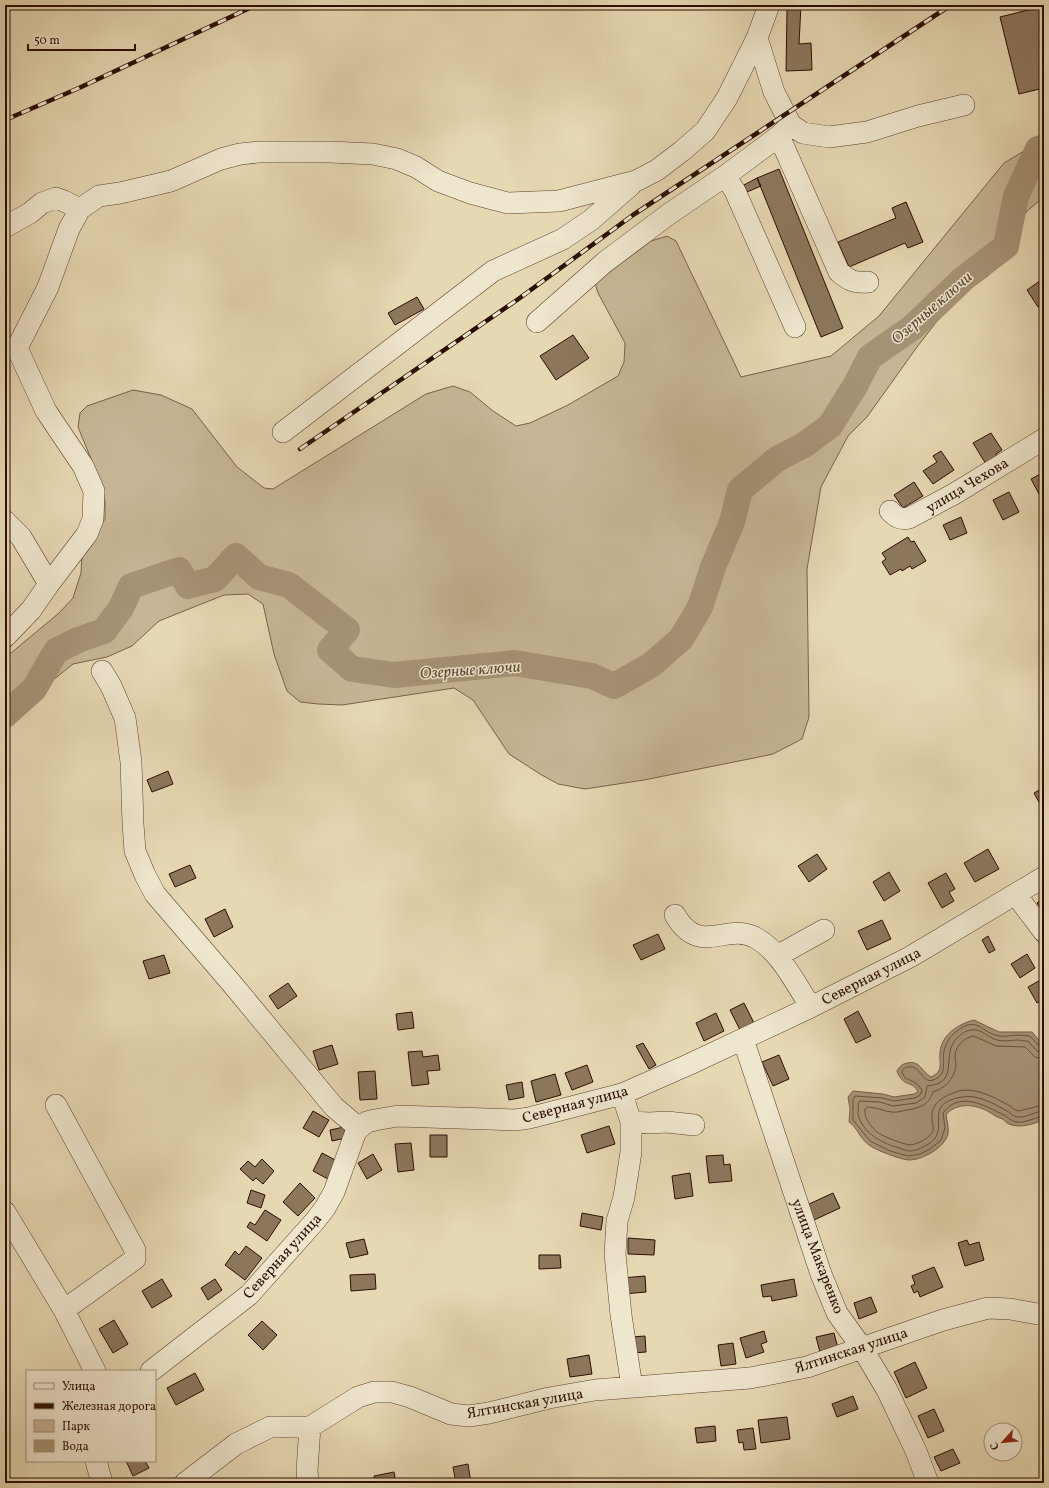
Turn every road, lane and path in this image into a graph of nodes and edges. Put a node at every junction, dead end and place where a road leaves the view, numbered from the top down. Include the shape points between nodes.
1 (769, 5) edge
2 (757, 38) junction
3 (964, 106) dead end
4 (785, 130) junction
5 (725, 176) junction
6 (636, 181) junction
7 (80, 209) junction
8 (5, 227) edge
9 (868, 282) dead end
10 (537, 322) dead end
11 (795, 327) dead end
12 (11, 348) edge
13 (283, 432) dead end
14 (1044, 439) edge
15 (890, 511) dead end
16 (5, 521) edge
17 (50, 584) junction
18 (5, 637) edge
19 (102, 670) dead end
20 (1044, 878) edge
21 (1016, 895) junction
22 (675, 915) dead end
23 (824, 930) dead end
24 (1044, 932) edge
25 (777, 956) junction
26 (811, 1008) junction
27 (743, 1039) junction
28 (622, 1094) junction
29 (56, 1106) dead end
30 (630, 1122) junction
31 (694, 1125) dead end
32 (358, 1128) junction
33 (7, 1220) edge
34 (64, 1310) junction
35 (1044, 1315) edge
36 (862, 1348) junction
37 (94, 1370) edge
38 (152, 1370) edge
39 (632, 1387) junction
40 (310, 1427) junction
41 (96, 1462) edge
42 (102, 1483) edge
43 (185, 1483) edge
44 (308, 1483) edge
45 (928, 1483) edge

1 - 2 street
2 - 4 street
2 - 6 street via 727,98 705,131 682,152
3 - 4 street via 918,116 867,132 829,137
4 - 5 street
4 - 9 street via 839,272 848,280 857,283
5 - 10 street via 605,262
5 - 11 street via 735,191
6 - 7 street via 559,202 508,203 438,181 397,159 373,154 259,152 221,159 171,181 99,196
6 - 13 street via 591,220 563,239 494,271
7 - 8 street via 56,198 42,203
7 - 12 street via 69,229 48,287
12 - 17 street via 46,411 83,466 94,491 93,519 87,534
14 - 15 street, улица Чехова via 954,494 909,518 897,518
16 - 17 street via 20,537
17 - 18 street via 31,610
19 - 32 street via 125,718 131,762 135,852 155,894 334,1107
20 - 21 street, Северная улица
21 - 24 street
21 - 26 street, Северная улица via 910,957
22 - 25 street via 682,927 692,934 705,937 741,933 765,944
23 - 25 street
25 - 26 street
26 - 27 street, Северная улица
27 - 28 street, Северная улица
27 - 36 street, улица Макаренко via 821,1274 837,1313
28 - 30 street
28 - 32 street, Северная улица via 515,1120 398,1116 375,1120
29 - 34 street via 135,1250 135,1259
30 - 31 street
30 - 39 street via 631,1152 624,1197 616,1222 615,1254
32 - 38 street, Северная улица via 334,1192 315,1221 249,1295
33 - 34 street
34 - 37 street
35 - 36 street, Ялтинская улица via 988,1308 943,1320
36 - 39 street, Ялтинская улица via 807,1367 750,1378
36 - 45 street, улица Макаренко via 887,1390
39 - 40 street, Ялтинская улица via 587,1391 469,1416 451,1414 392,1392 374,1392 358,1397
40 - 43 street via 270,1427 236,1444
40 - 44 street
41 - 42 street

